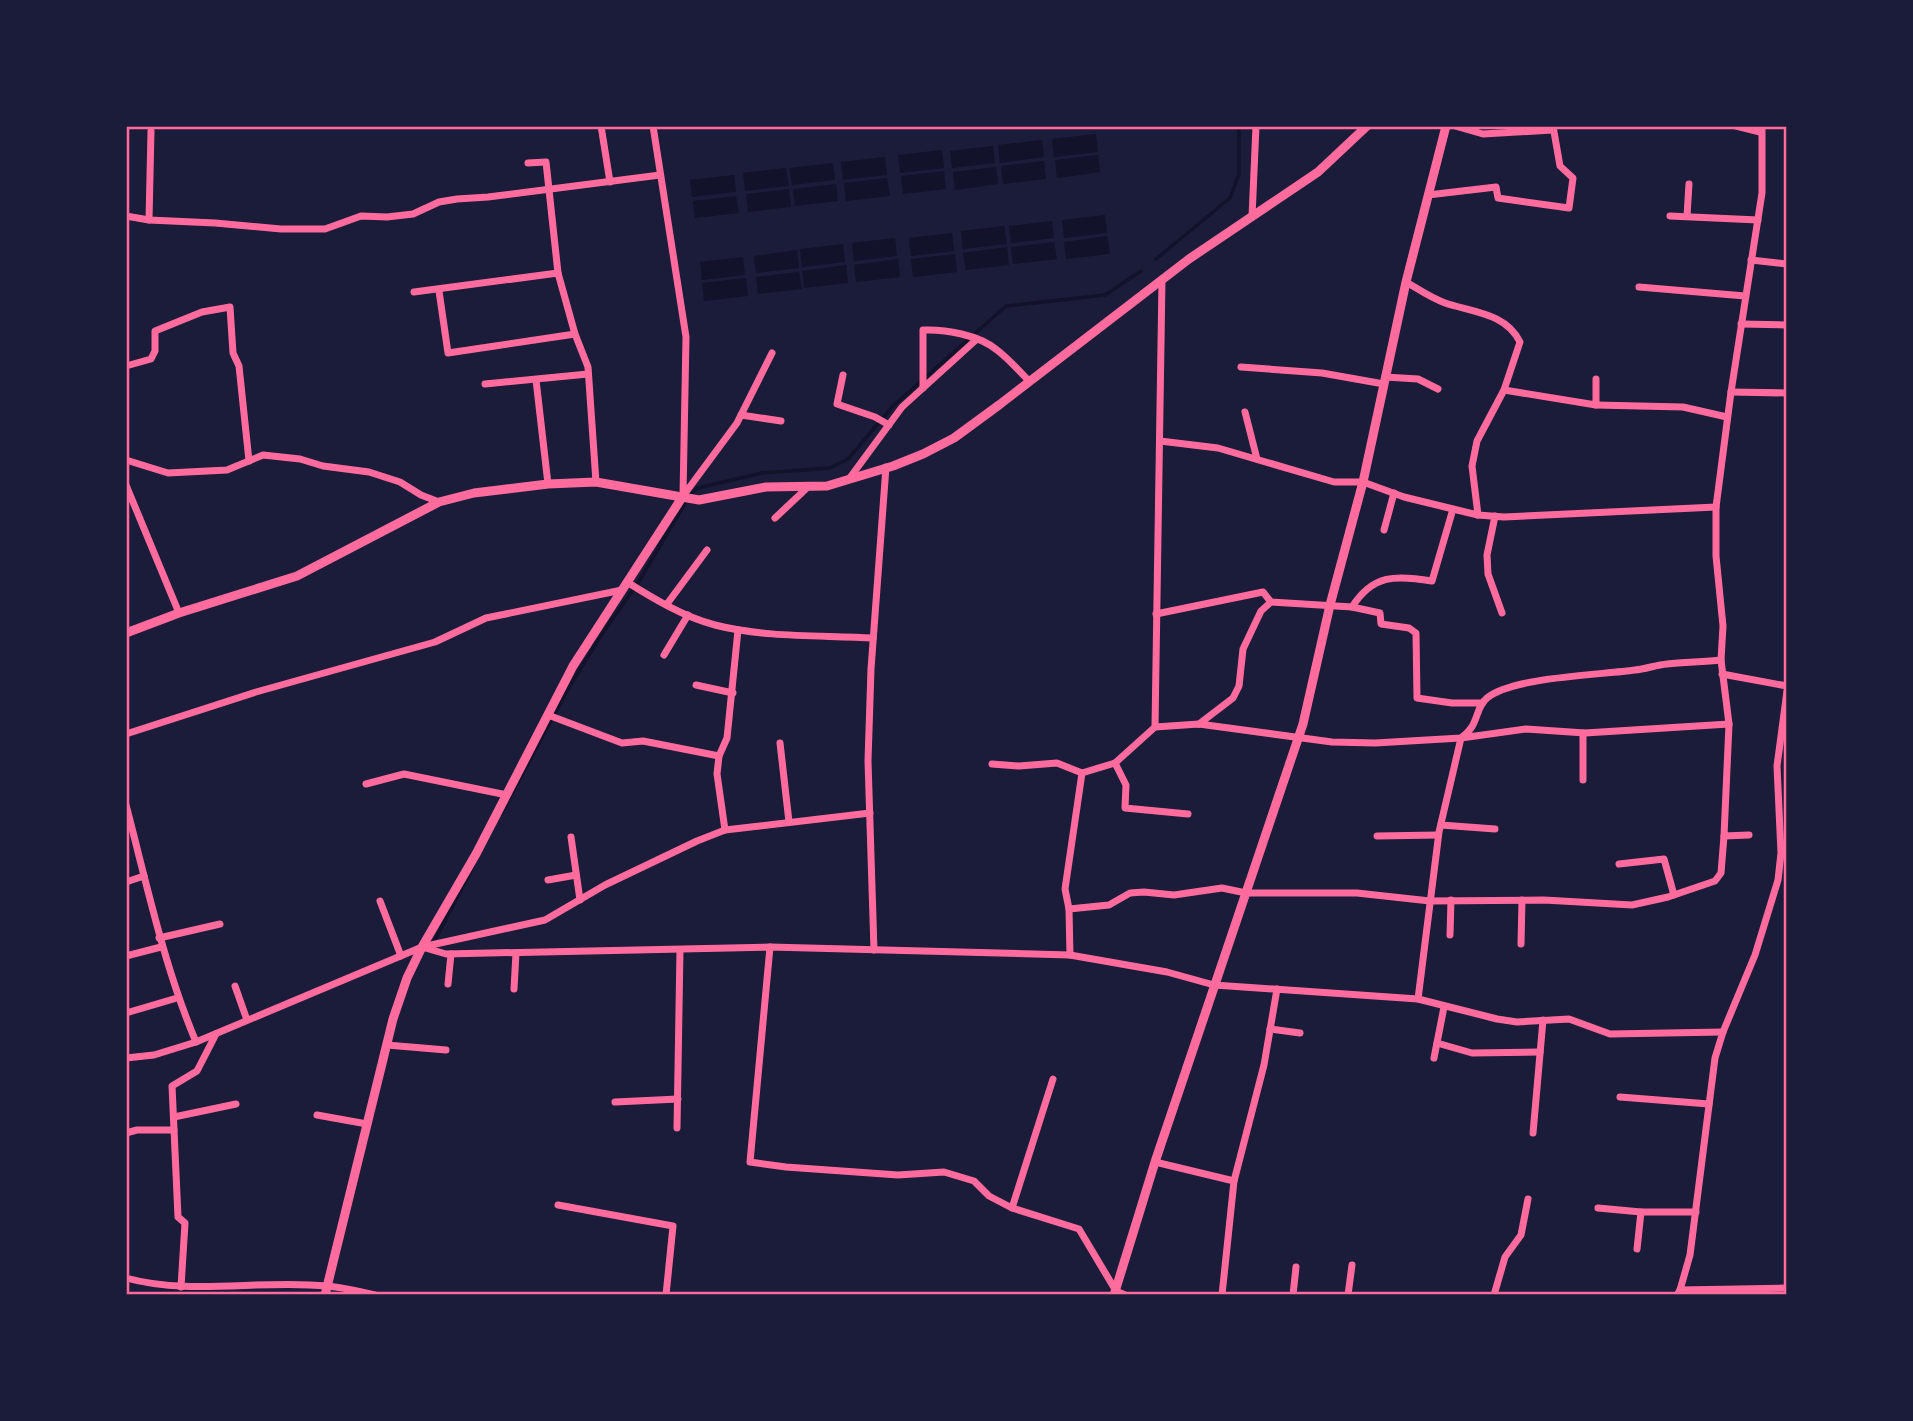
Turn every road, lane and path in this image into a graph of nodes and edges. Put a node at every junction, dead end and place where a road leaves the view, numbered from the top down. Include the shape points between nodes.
1 (601, 126) edge
2 (653, 126) edge
3 (1255, 126) edge
4 (1367, 126) edge
5 (1446, 126) edge
6 (1455, 126) edge
7 (1736, 126) edge
8 (1553, 128) edge
9 (1761, 129) edge
10 (151, 131) dead end
11 (528, 163) dead end
12 (660, 175) junction
13 (610, 182) junction
14 (1689, 184) dead end
15 (550, 189) junction
16 (1428, 195) junction
17 (126, 216) edge
18 (1670, 216) dead end
19 (1687, 216) junction
20 (1252, 218) junction
21 (149, 220) junction
22 (1758, 220) junction
23 (1751, 260) junction
24 (1787, 264) edge
25 (558, 273) junction
26 (1162, 280) junction
27 (1406, 282) junction
28 (1639, 287) dead end
29 (439, 291) junction
30 (414, 292) dead end
31 (1745, 296) junction
32 (1741, 324) junction
33 (1787, 325) edge
34 (575, 334) junction
35 (976, 339) junction
36 (772, 353) dead end
37 (126, 366) edge
38 (1241, 367) dead end
39 (589, 374) junction
40 (843, 375) dead end
41 (1596, 379) dead end
42 (536, 380) junction
43 (1385, 381) junction
44 (1029, 382) junction
45 (485, 384) dead end
46 (923, 387) junction
47 (1438, 390) dead end
48 (1503, 390) junction
49 (1731, 392) junction
50 (1787, 393) edge
51 (1596, 405) junction
52 (1245, 412) dead end
53 (741, 415) junction
54 (1727, 417) junction
55 (781, 421) dead end
56 (888, 425) junction
57 (1160, 441) junction
58 (1257, 459) junction
59 (126, 460) edge
60 (249, 460) junction
61 (886, 467) junction
62 (849, 479) junction
63 (596, 482) junction
64 (1363, 482) junction
65 (548, 484) junction
66 (126, 485) edge
67 (809, 486) junction
68 (1394, 493) junction
69 (684, 496) junction
70 (439, 502) junction
71 (1716, 507) junction
72 (1453, 509) junction
73 (1478, 515) junction
74 (1495, 516) junction
75 (775, 518) dead end
76 (1384, 530) dead end
77 (707, 550) dead end
78 (630, 587) junction
79 (1271, 601) junction
80 (667, 604) junction
81 (1330, 605) junction
82 (1352, 607) junction
83 (179, 613) junction
84 (1502, 613) dead end
85 (1156, 614) junction
86 (688, 615) junction
87 (738, 629) junction
88 (126, 633) edge
89 (873, 638) junction
90 (664, 655) dead end
91 (1721, 660) junction
92 (1722, 674) junction
93 (695, 685) dead end
94 (1787, 688) edge
95 (733, 693) junction
96 (1482, 703) junction
97 (548, 715) junction
98 (1199, 724) junction
99 (1729, 724) junction
100 (1155, 727) junction
101 (1583, 733) junction
102 (126, 734) edge
103 (1299, 736) junction
104 (1461, 738) junction
105 (780, 743) dead end
106 (719, 756) junction
107 (1115, 763) junction
108 (992, 764) dead end
109 (1082, 773) junction
110 (1583, 780) dead end
111 (366, 784) dead end
112 (508, 795) junction
113 (126, 805) edge
114 (870, 813) junction
115 (1188, 814) dead end
116 (789, 822) junction
117 (1440, 825) junction
118 (1495, 829) dead end
119 (725, 831) junction
120 (1438, 835) junction
121 (1749, 835) dead end
122 (1377, 836) dead end
123 (1724, 836) junction
124 (571, 837) dead end
125 (1619, 864) dead end
126 (144, 876) junction
127 (576, 876) junction
128 (548, 880) dead end
129 (126, 882) edge
130 (1246, 893) junction
131 (1674, 895) junction
132 (580, 900) junction
133 (1451, 900) junction
134 (1522, 900) junction
135 (380, 901) dead end
136 (1430, 901) junction
137 (1069, 909) junction
138 (220, 923) dead end
139 (1450, 935) dead end
140 (159, 938) junction
141 (1521, 944) dead end
142 (161, 947) junction
143 (422, 947) junction
144 (770, 947) junction
145 (680, 950) junction
146 (874, 950) junction
147 (516, 953) junction
148 (451, 954) junction
149 (1070, 955) junction
150 (126, 956) edge
151 (401, 956) junction
152 (448, 984) dead end
153 (1214, 985) junction
154 (235, 986) dead end
155 (514, 989) dead end
156 (1277, 989) junction
157 (177, 998) junction
158 (1418, 999) junction
159 (1444, 1007) junction
160 (126, 1013) edge
161 (247, 1020) junction
162 (1543, 1020) junction
163 (1270, 1029) junction
164 (1723, 1032) junction
165 (216, 1033) junction
166 (1300, 1033) dead end
167 (196, 1042) junction
168 (1437, 1043) junction
169 (387, 1045) junction
170 (446, 1050) dead end
171 (1540, 1052) junction
172 (126, 1058) edge
173 (1434, 1058) dead end
174 (1053, 1079) dead end
175 (1620, 1097) dead end
176 (678, 1099) junction
177 (615, 1102) dead end
178 (236, 1104) dead end
179 (1709, 1104) junction
180 (317, 1115) dead end
181 (174, 1116) junction
182 (367, 1124) junction
183 (677, 1128) dead end
184 (174, 1130) junction
185 (126, 1133) edge
186 (1532, 1133) dead end
187 (1155, 1162) junction
188 (1234, 1181) junction
189 (1528, 1199) dead end
190 (558, 1205) dead end
191 (1012, 1208) junction
192 (1598, 1208) dead end
193 (1641, 1212) junction
194 (1696, 1212) junction
195 (1637, 1250) dead end
196 (1352, 1265) dead end
197 (1296, 1267) dead end
198 (126, 1278) edge
199 (212, 1285) junction
200 (181, 1287) junction
201 (1787, 1288) edge
202 (326, 1290) edge
203 (1678, 1292) edge
204 (1750, 1292) edge
205 (1118, 1294) edge
206 (211, 1295) edge
207 (376, 1295) edge
208 (666, 1295) edge
209 (1222, 1295) edge
210 (1293, 1295) edge
211 (1348, 1295) edge
212 (1494, 1295) edge

1 - 13 street
2 - 12 street
3 - 20 street
4 - 20 street via 1318,172
5 - 16 street
6 - 8 street via 1483,134
7 - 9 street
8 - 16 street via 1560,166 1573,178 1569,208 1498,198 1496,187
9 - 22 street
10 - 21 street
11 - 15 street via 546,162
12 - 13 street
12 - 69 street via 686,337
13 - 15 street
14 - 19 street
15 - 21 street via 439,202 413,214 360,216 325,229
15 - 25 street
16 - 27 street
17 - 21 street
18 - 19 street
19 - 22 street
20 - 26 street
22 - 23 street
23 - 24 street
23 - 31 street
25 - 29 street
25 - 34 street
26 - 44 street
26 - 57 street
27 - 43 street
27 - 48 street via 1443,302 1486,313 1514,329 1520,342
28 - 31 street
29 - 30 street
29 - 34 street via 448,353
31 - 32 street
32 - 33 street
32 - 49 street
34 - 39 street
35 - 44 street via 996,349
35 - 46 street
35 - 46 street via 923,330
36 - 53 street
37 - 60 street via 151,359 155,331 202,312 230,307
38 - 43 street
39 - 42 street
39 - 63 street
40 - 56 street via 837,404
41 - 51 street
42 - 45 street
42 - 65 street
43 - 47 street via 1418,379
43 - 64 street
44 - 61 street via 954,438
46 - 56 street
48 - 51 street
48 - 73 street via 1477,441 1472,466
49 - 50 street
49 - 54 street
51 - 54 street via 1683,407
52 - 58 street
53 - 55 street
53 - 69 street
54 - 71 street
56 - 62 street
57 - 58 street via 1218,448
57 - 85 street
58 - 64 street via 1334,482
59 - 60 street via 168,472 227,470
60 - 70 street via 263,455 369,472
61 - 62 street
61 - 89 street
62 - 67 street
63 - 65 street
63 - 69 street
64 - 68 street
64 - 81 street
65 - 70 street
66 - 83 street
67 - 69 street via 766,487 699,500
67 - 75 street
68 - 72 street
68 - 76 street
69 - 78 street
70 - 83 street via 297,576
71 - 74 street
71 - 91 street
72 - 73 street
72 - 82 street via 1432,580 1390,578 1363,590
73 - 74 street
74 - 84 street via 1488,574
77 - 80 street
78 - 80 street
78 - 97 street via 573,666
78 - 102 street via 486,618 435,642 256,691
79 - 81 street
79 - 85 street via 1263,592
79 - 98 street via 1261,611 1244,649 1233,698
80 - 86 street
81 - 82 street
81 - 103 street
82 - 96 street via 1381,613 1381,624 1416,633 1417,698
83 - 88 street
85 - 100 street
86 - 87 street
86 - 90 street
87 - 89 street
87 - 95 street
89 - 114 street
91 - 92 street
91 - 96 street via 1541,680 1488,696
92 - 94 street
92 - 99 street
93 - 95 street
94 - 164 street via 1777,766 1778,880 1755,955
95 - 106 street via 727,738
96 - 104 street via 1472,730
97 - 106 street via 622,743 643,741
97 - 112 street
98 - 100 street
98 - 103 street
99 - 101 street
99 - 123 street
100 - 107 street
101 - 104 street via 1526,729
101 - 110 street
103 - 104 street via 1375,743
103 - 130 street
104 - 117 street
105 - 116 street
106 - 119 street
107 - 109 street
107 - 115 street via 1126,785 1125,808
108 - 109 street via 1057,764
109 - 137 street via 1065,889
111 - 112 street via 404,774
112 - 143 street
113 - 126 street
114 - 116 street
114 - 146 street
116 - 119 street
117 - 118 street
117 - 120 street
119 - 132 street
120 - 122 street
120 - 136 street
121 - 123 street
123 - 131 street via 1721,873 1715,881
124 - 127 street
125 - 131 street via 1664,859
126 - 129 street
126 - 140 street
127 - 128 street
127 - 132 street
130 - 136 street via 1357,893
130 - 137 street via 1222,888 1174,895 1130,893 1109,905
130 - 153 street
131 - 134 street via 1632,905
132 - 143 street via 545,920
133 - 134 street
133 - 136 street
133 - 139 street
134 - 141 street
135 - 151 street
136 - 158 street
137 - 149 street
138 - 140 street
140 - 142 street
142 - 150 street
142 - 157 street
143 - 148 street
143 - 151 street
143 - 169 street via 407,978
144 - 145 street
144 - 146 street
144 - 191 street via 750,1161 898,1175 944,1171 974,1181 989,1196
145 - 147 street
145 - 176 street
146 - 149 street
147 - 148 street
147 - 155 street
148 - 152 street
149 - 153 street
151 - 161 street
153 - 156 street
153 - 187 street
154 - 161 street
156 - 158 street
156 - 163 street
157 - 160 street
157 - 167 street
158 - 159 street
159 - 162 street via 1517,1022
159 - 168 street
161 - 165 street
162 - 164 street via 1569,1019 1610,1034
162 - 171 street
163 - 166 street
163 - 188 street
164 - 179 street
165 - 167 street
165 - 181 street via 197,1071 172,1086
167 - 172 street
168 - 171 street via 1472,1053
168 - 173 street
169 - 170 street
169 - 182 street
171 - 186 street
174 - 191 street
175 - 179 street
176 - 177 street
176 - 183 street
178 - 181 street
179 - 194 street
180 - 182 street
181 - 184 street
182 - 202 street
184 - 185 street
184 - 200 street via 178,1217 185,1223
187 - 188 street
187 - 205 street
188 - 209 street
189 - 212 street via 1521,1235 1506,1257
190 - 208 street via 673,1226
191 - 205 street via 1079,1229
192 - 193 street
193 - 194 street
193 - 195 street
194 - 203 street via 1690,1255
196 - 211 street
197 - 210 street
198 - 200 street
199 - 200 street
199 - 202 street
199 - 206 street
201 - 204 street
202 - 207 street
203 - 204 street

